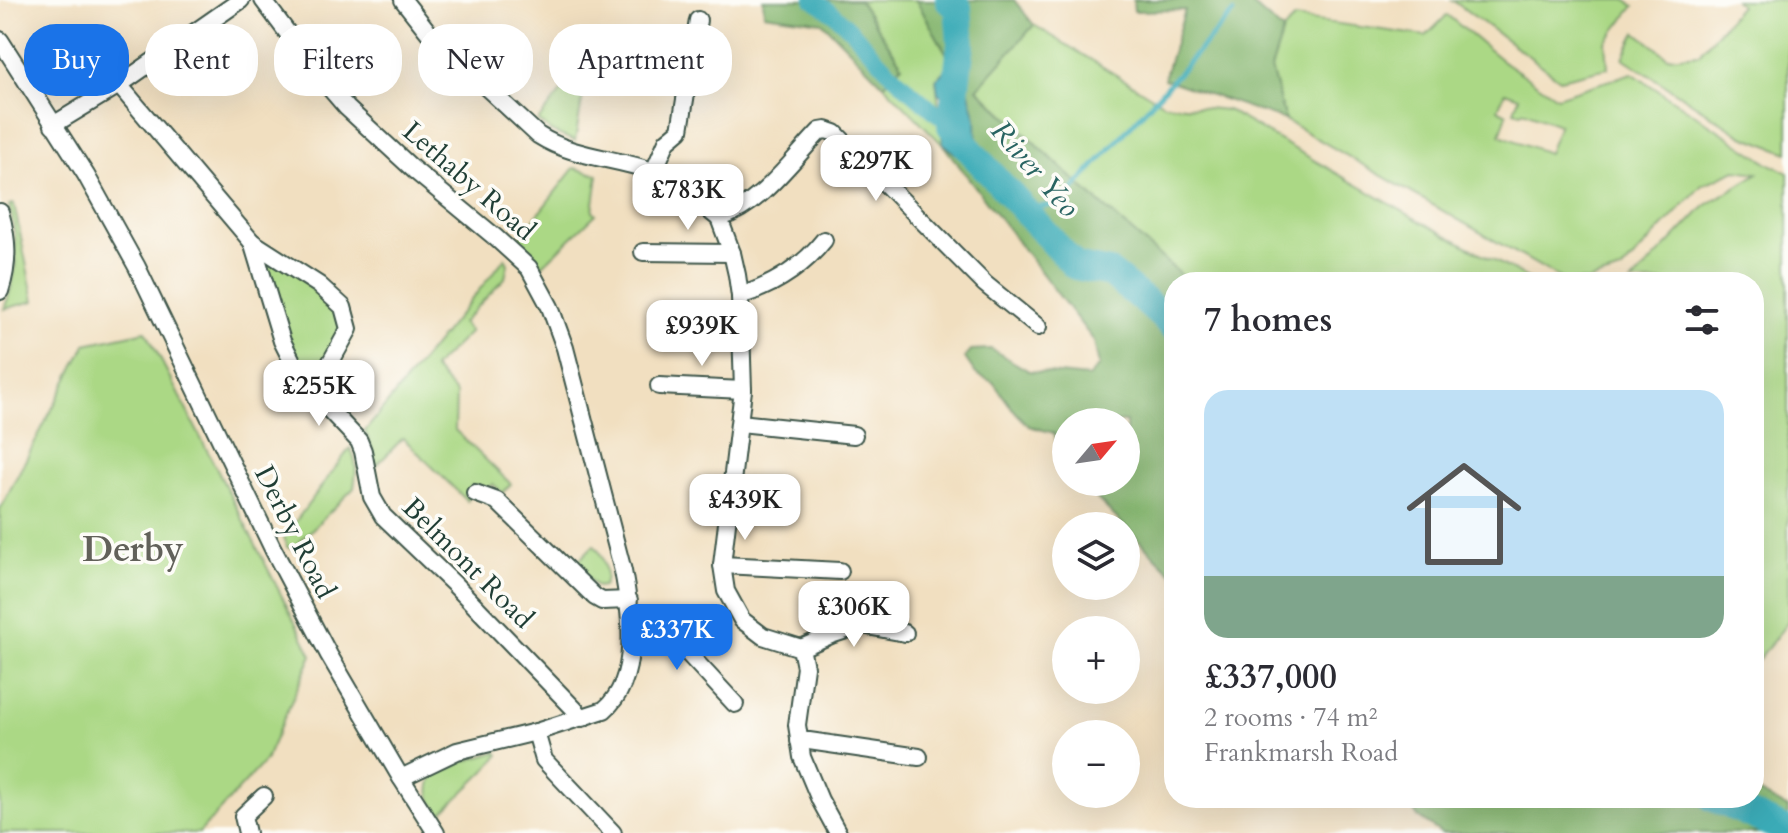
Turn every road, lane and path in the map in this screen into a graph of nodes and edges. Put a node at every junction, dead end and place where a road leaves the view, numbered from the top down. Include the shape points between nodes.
1 (241, 0) edge
2 (263, 0) edge
3 (403, 0) edge
4 (698, 20) dead end
5 (1, 42) edge
6 (129, 78) edge
7 (101, 96) edge
8 (128, 96) edge
9 (53, 125) junction
10 (654, 171) junction
11 (0, 212) edge
12 (719, 218) junction
13 (824, 240) dead end
14 (252, 242) junction
15 (643, 252) dead end
16 (732, 253) junction
17 (0, 291) edge
18 (740, 296) junction
19 (1038, 327) dead end
20 (659, 386) dead end
21 (743, 390) junction
22 (314, 392) junction
23 (740, 423) junction
24 (854, 435) dead end
25 (475, 493) dead end
26 (722, 565) junction
27 (840, 571) dead end
28 (629, 600) junction
29 (631, 618) junction
30 (905, 633) dead end
31 (801, 648) junction
32 (735, 704) dead end
33 (583, 718) junction
34 (536, 732) junction
35 (799, 741) junction
36 (919, 757) dead end
37 (401, 778) junction
38 (264, 796) dead end
39 (247, 833) edge
40 (436, 833) edge
41 (613, 833) edge
42 (838, 833) edge

1 - 6 street
2 - 28 street, Lethaby Road via 347,108 529,268 565,348
3 - 10 street via 433,38 538,135 570,151
4 - 10 street via 680,130 667,141
5 - 9 street, Derby Road
7 - 9 street
8 - 14 street, Belmont Road
9 - 37 street, Derby Road via 143,277 273,549
10 - 12 street via 690,192
11 - 17 street via 7,250
12 - 16 street
12 - 19 street via 766,189 820,131 835,133 985,284
13 - 18 street via 782,279
14 - 22 street, Belmont Road via 282,341 302,381
14 - 22 street, Belmont Road via 343,307 349,329
15 - 16 street
16 - 18 street
18 - 21 street
20 - 21 street
21 - 23 street
22 - 33 street, Belmont Road via 359,441 372,497 383,516
23 - 24 street
23 - 26 street
25 - 28 street via 497,501 595,597
26 - 27 street
26 - 31 street via 726,591 742,620 763,636
28 - 29 street, Lethaby Road
29 - 32 street via 671,635
29 - 33 street, Lethaby Road via 630,653 617,695 604,710
30 - 31 street via 862,625
31 - 35 street via 805,667
33 - 34 street, Lethaby Road
34 - 37 street, Lethaby Road via 457,751
34 - 41 street via 544,760
35 - 36 street
35 - 42 street
37 - 40 street, Derby Road
38 - 39 street via 243,816

